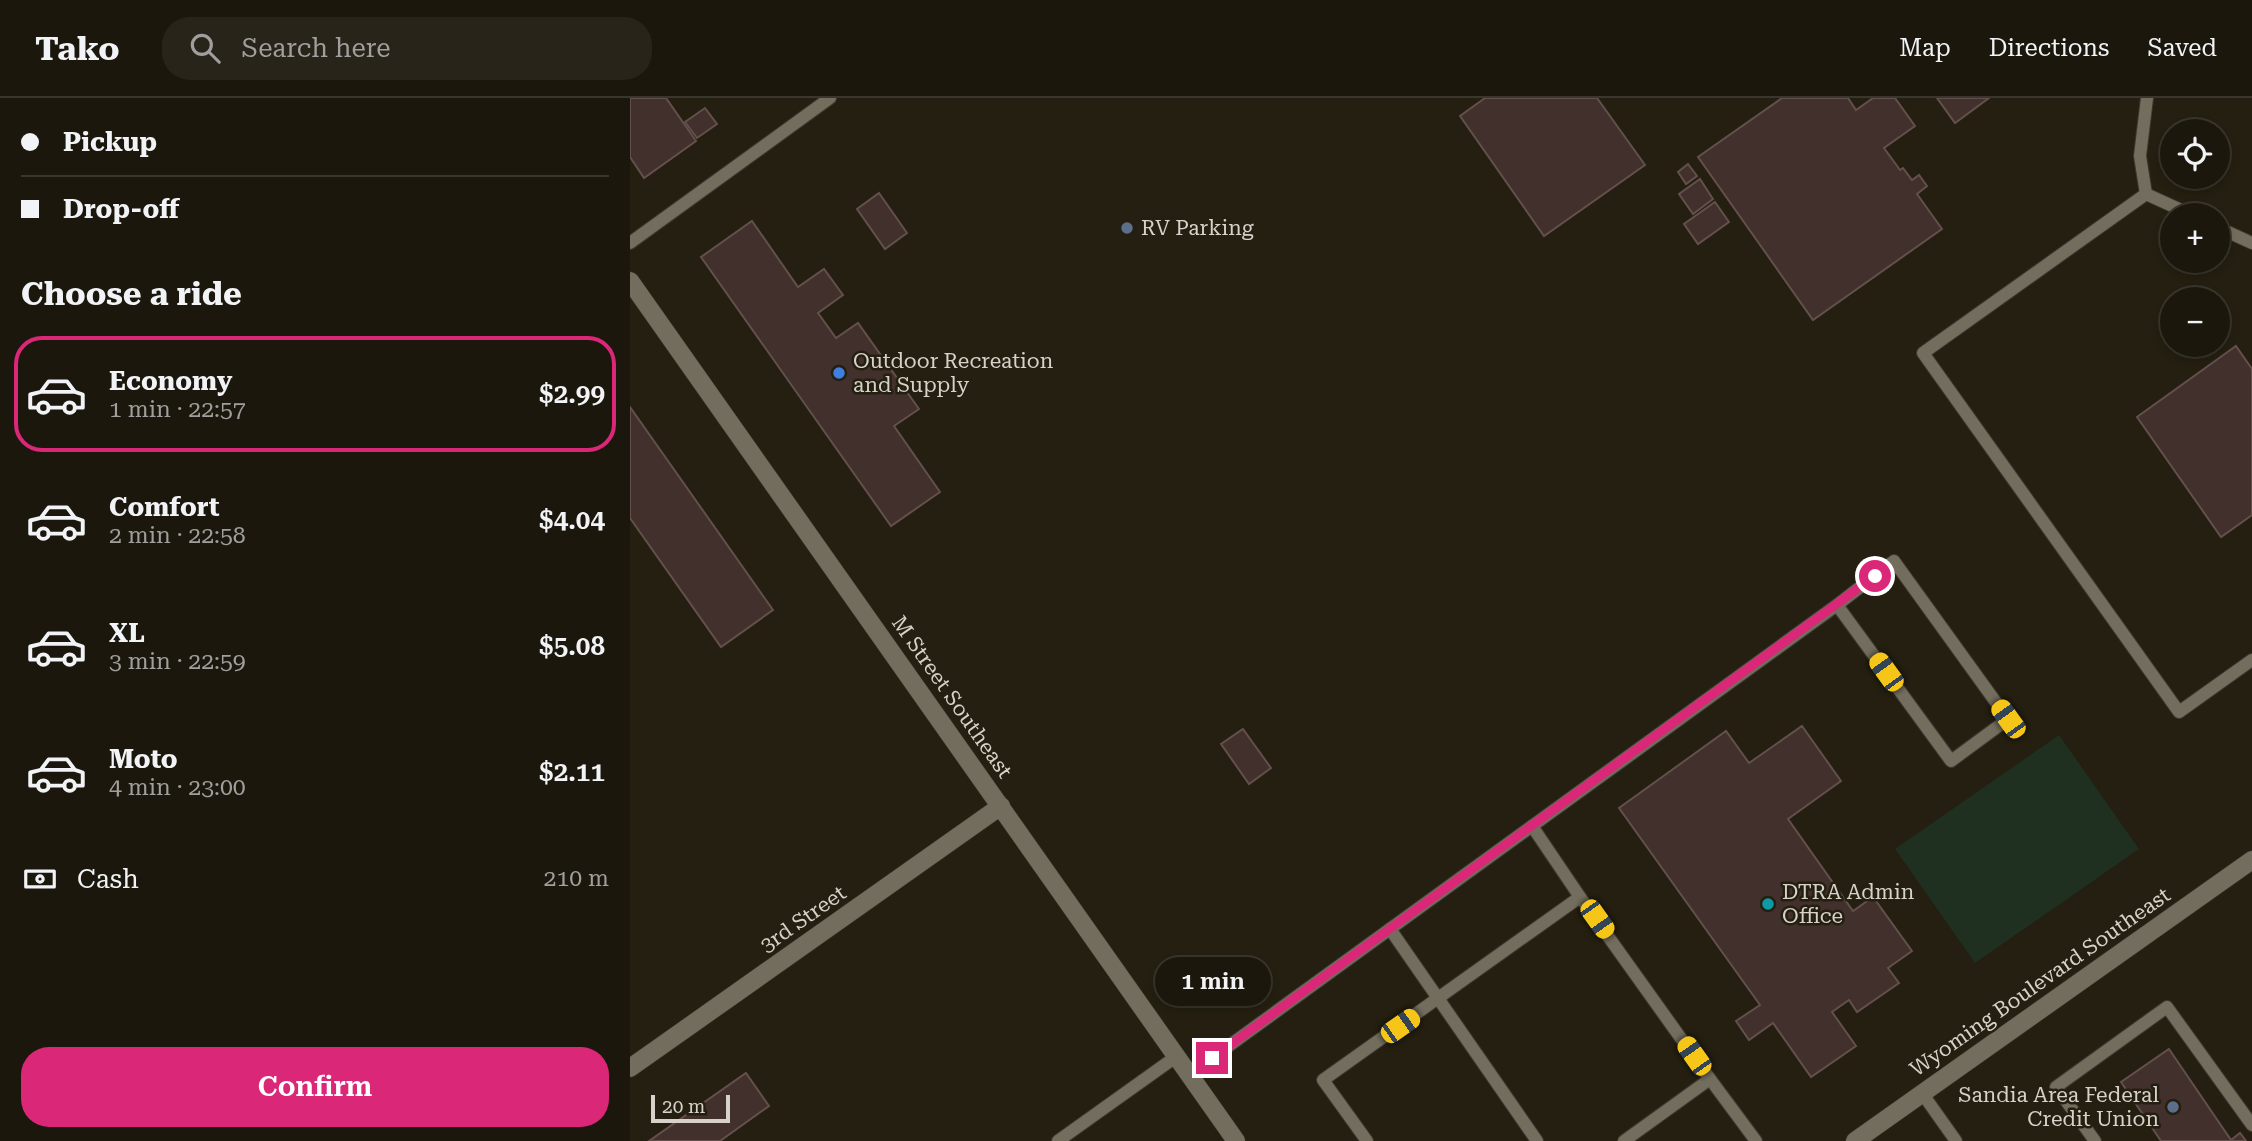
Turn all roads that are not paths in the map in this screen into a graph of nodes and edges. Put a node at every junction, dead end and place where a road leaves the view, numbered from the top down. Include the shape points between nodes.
1 (830, 98) edge
2 (2147, 98) edge
3 (2146, 194) junction
4 (2166, 203) edge
5 (2230, 233) edge
6 (630, 243) edge
7 (2252, 243) edge
8 (630, 281) edge
9 (1838, 605) junction
10 (2252, 660) edge
11 (1001, 806) junction
12 (1532, 826) junction
13 (2252, 860) edge
14 (1580, 897) junction
15 (1390, 929) junction
16 (1438, 999) junction
17 (1177, 1056) junction
18 (630, 1068) edge
19 (1189, 1074) junction
20 (1710, 1079) junction
21 (1922, 1093) junction
22 (2252, 1125) edge
23 (1058, 1141) edge
24 (1236, 1141) edge
25 (1367, 1141) edge
26 (1536, 1141) edge
27 (1623, 1141) edge
28 (1756, 1141) edge
29 (1855, 1141) edge
30 (1956, 1141) edge
31 (2095, 1141) edge

1 - 6 lane
2 - 3 lane via 2140,156
3 - 4 lane
3 - 10 lane via 1923,353 2179,712
5 - 7 lane
8 - 11 street, M Street Southeast
9 - 9 lane via 1894,561 2008,719 1951,761
9 - 12 lane
11 - 17 street, M Street Southeast
11 - 18 street, 3rd Street
12 - 14 lane
12 - 15 lane
13 - 21 street, Wyoming Boulevard Southeast
14 - 16 lane
14 - 20 lane
15 - 16 lane
15 - 19 lane
16 - 25 lane via 1323,1080
16 - 26 lane
17 - 19 street, M Street Southeast
17 - 23 lane
19 - 24 street, M Street Southeast
20 - 27 lane
20 - 28 lane
21 - 29 street, Wyoming Boulevard Southeast
21 - 30 lane
22 - 31 lane via 2167,1007 2056,1087

